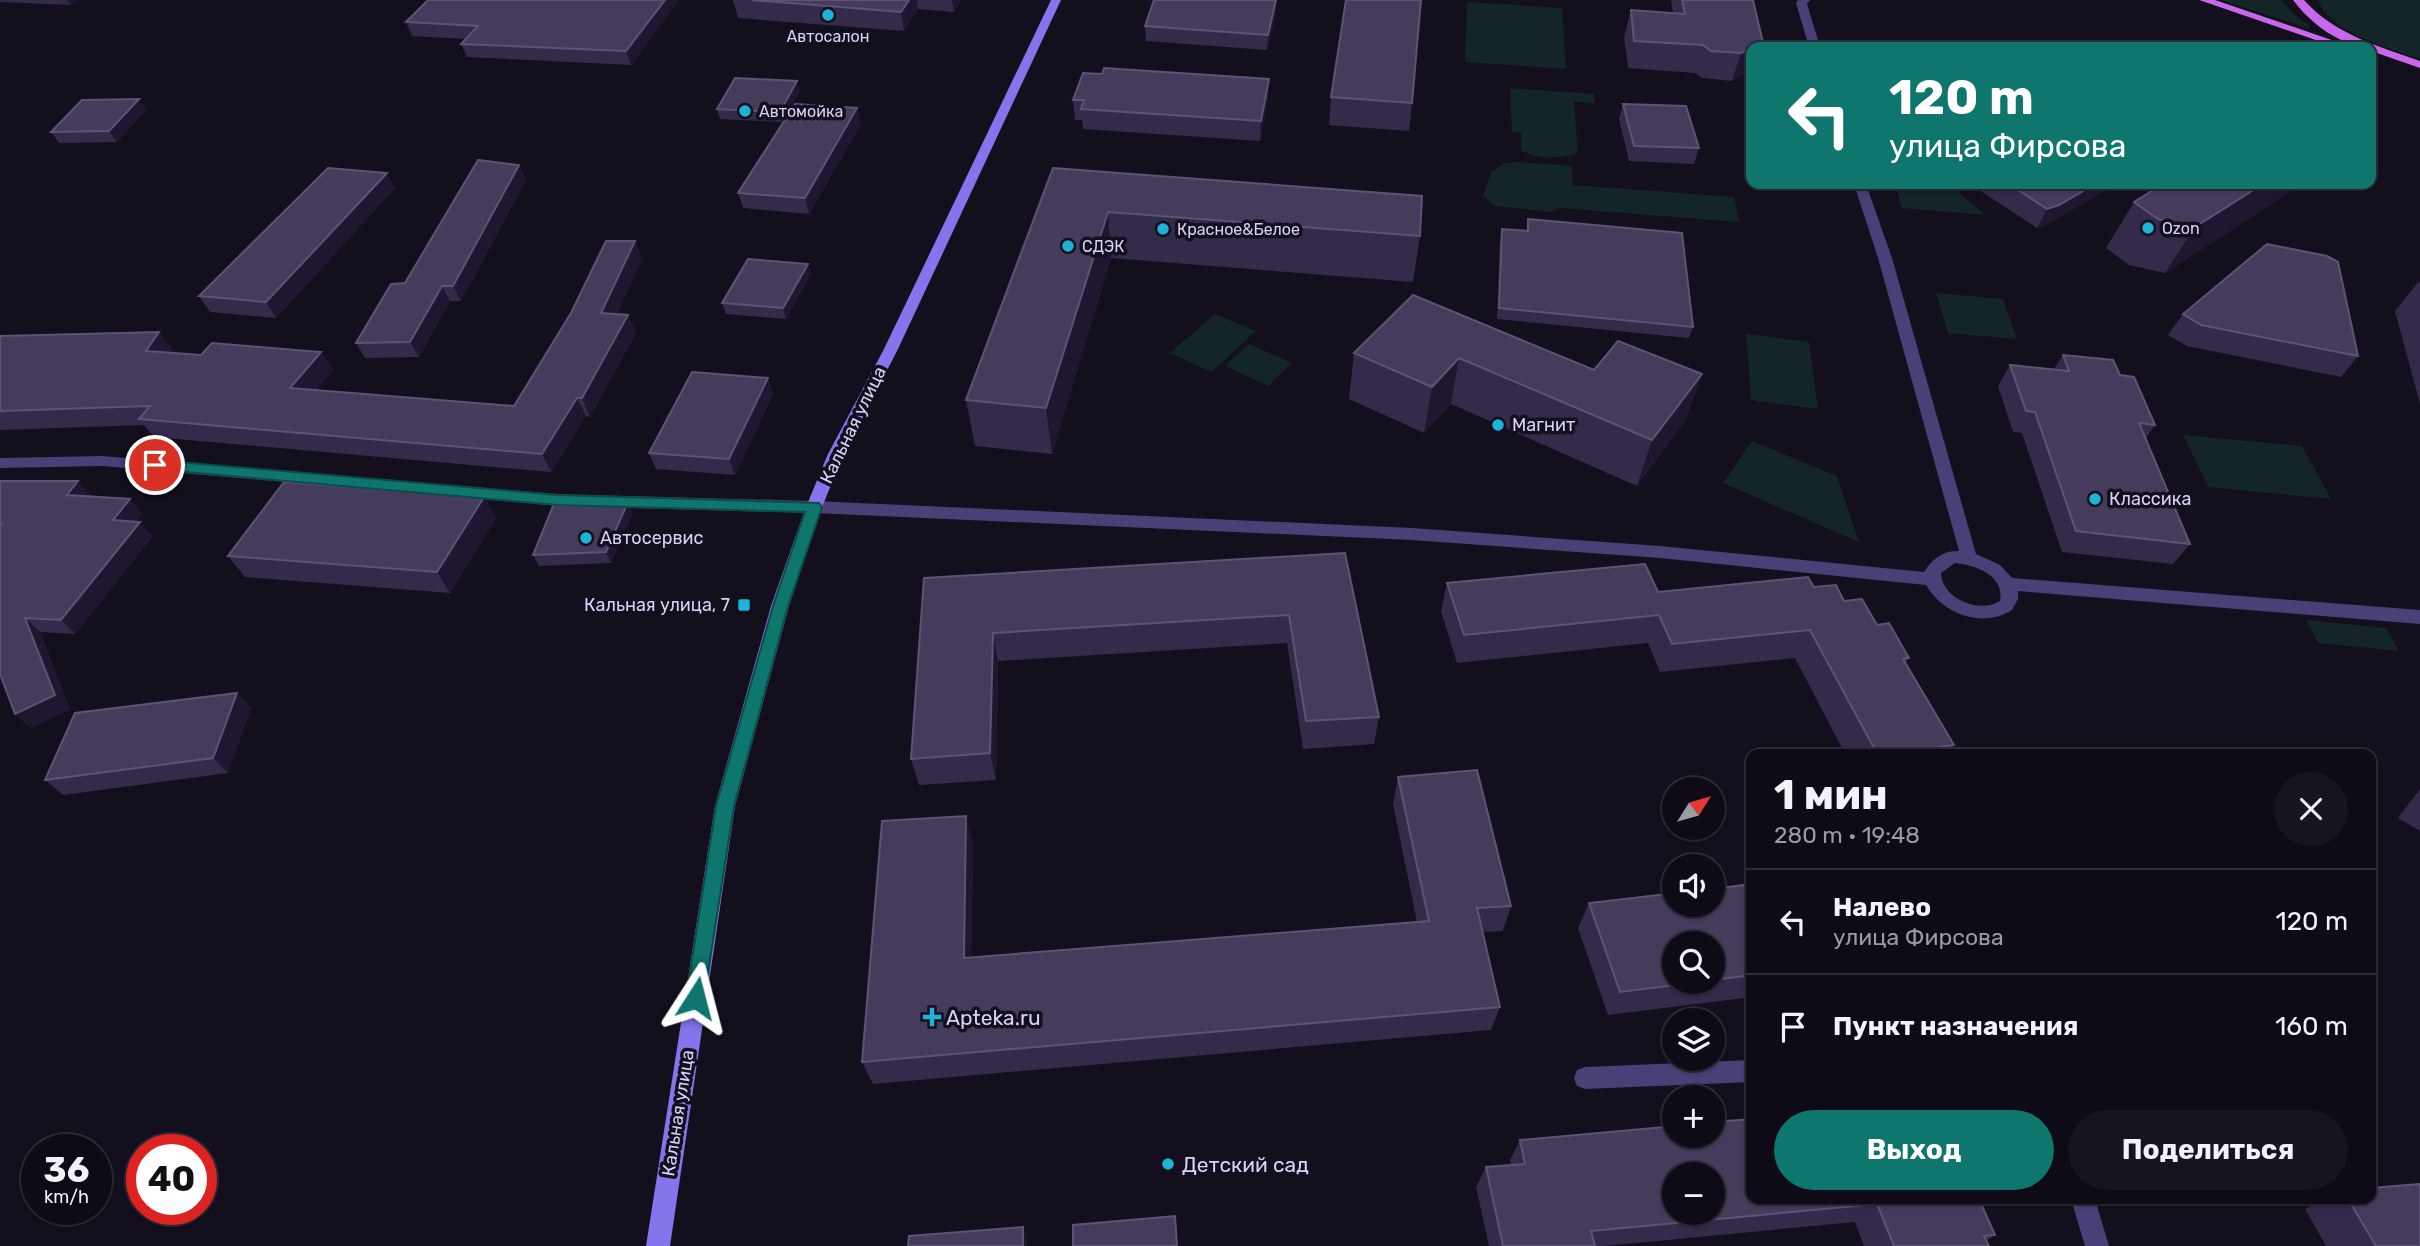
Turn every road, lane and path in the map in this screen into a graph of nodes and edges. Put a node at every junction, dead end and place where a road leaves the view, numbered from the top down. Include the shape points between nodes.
1 (1056, 0) edge
2 (1805, 0) edge
3 (2204, 0) edge
4 (2298, 0) edge
5 (1813, 42) edge
6 (2331, 42) edge
7 (2363, 42) edge
8 (2376, 47) edge
9 (2376, 59) edge
10 (2420, 65) edge
11 (2420, 76) edge
12 (1862, 189) edge
13 (0, 463) edge
14 (814, 507) junction
15 (1969, 558) junction
16 (1931, 579) junction
17 (2008, 584) junction
18 (2420, 617) edge
19 (1746, 1071) edge
20 (1585, 1078) dead end
21 (2084, 1204) edge
22 (658, 1246) edge
23 (2097, 1246) edge

1 - 14 street, Кальная улица
2 - 5 street via 1801,3
3 - 6 main road
4 - 7 main road via 2313,17
8 - 10 main road
9 - 11 main road
12 - 15 street via 1889,270
13 - 14 street via 102,461 558,500
14 - 16 street via 1412,534
14 - 22 street, Кальная улица via 780,606 725,806
15 - 16 street via 1940,561
15 - 17 street via 1999,573
16 - 17 street via 1949,602 1981,613 2007,606 2011,596
17 - 18 street
19 - 20 street
21 - 23 street

